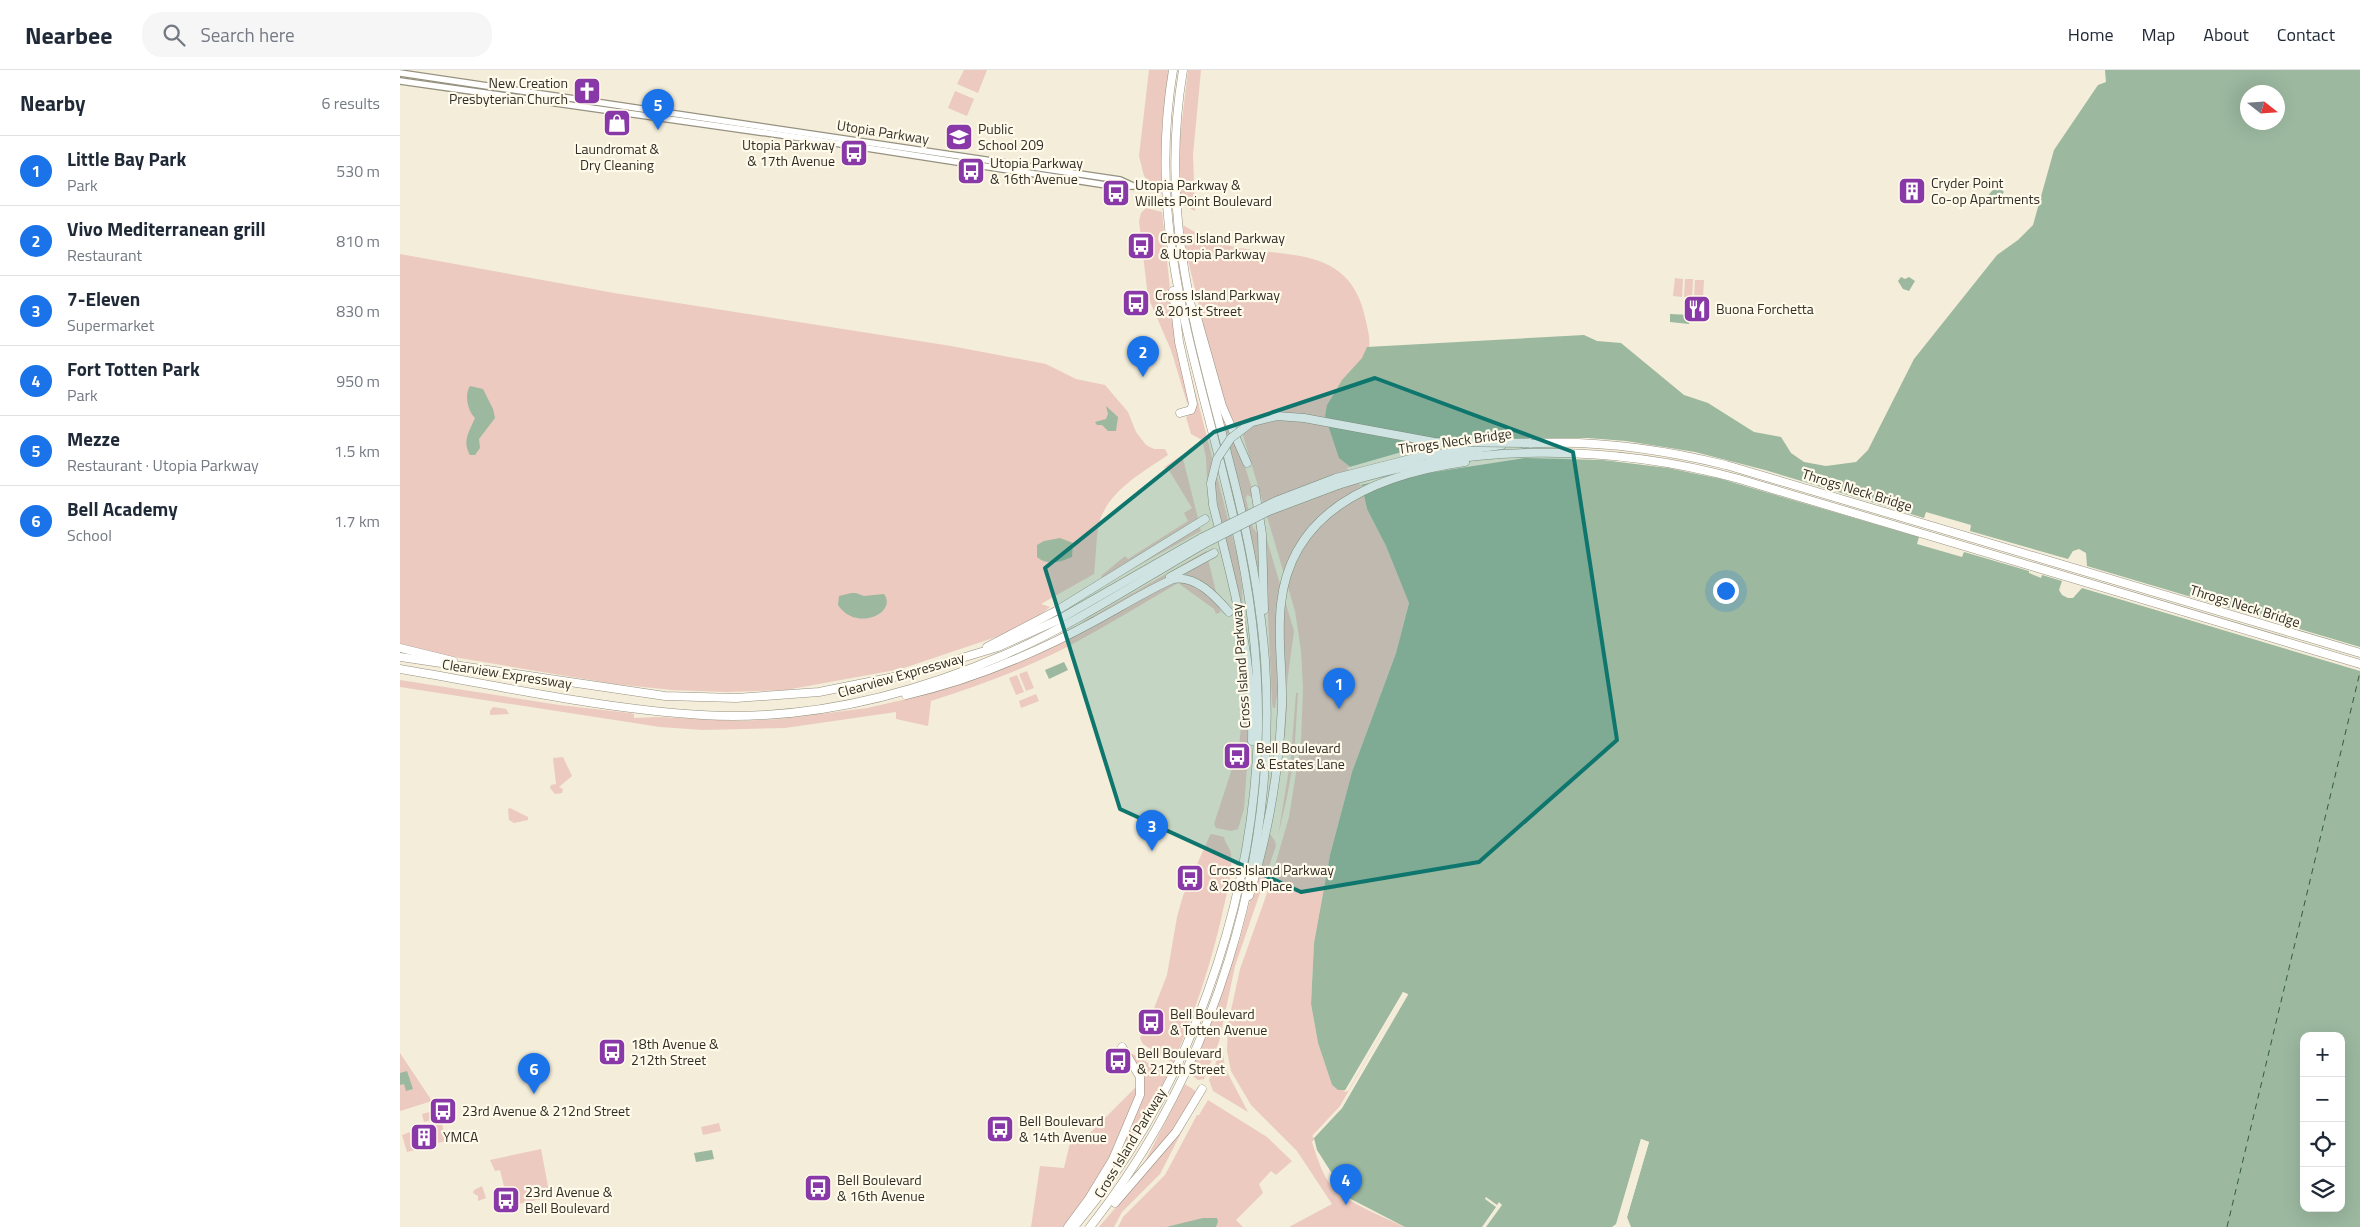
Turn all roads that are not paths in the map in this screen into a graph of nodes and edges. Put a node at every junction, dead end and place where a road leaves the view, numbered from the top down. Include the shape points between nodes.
1 (1173, 70) edge
2 (1183, 70) edge
3 (400, 73) edge
4 (400, 81) edge
5 (1167, 219) junction
6 (1182, 262) junction
7 (1180, 413) dead end
8 (1529, 443) junction
9 (1530, 453) junction
10 (1247, 463) dead end
11 (1337, 481) junction
12 (1255, 490) dead end
13 (1205, 519) dead end
14 (1203, 541) junction
15 (1214, 553) dead end
16 (1156, 586) junction
17 (1229, 612) dead end
18 (400, 648) edge
19 (980, 651) junction
20 (2360, 653) edge
21 (400, 657) edge
22 (1265, 662) junction
23 (2360, 664) edge
24 (400, 670) edge
25 (400, 674) edge
26 (539, 678) junction
27 (864, 702) junction
28 (614, 705) junction
29 (1247, 835) junction
30 (1229, 955) junction
31 (1122, 1047) dead end
32 (1202, 1089) dead end
33 (1068, 1227) edge
34 (1074, 1227) edge
35 (1090, 1227) edge

1 - 5 highway, Cross Island Parkway via 1165,146
2 - 6 highway, Cross Island Parkway via 1175,164
3 - 4 main road, Utopia Parkway via 1110,179 1133,186 1119,187
5 - 7 highway via 1176,327 1193,404 1191,410
5 - 29 highway, Cross Island Parkway via 1183,319 1231,505 1251,613 1258,722
6 - 10 highway via 1222,406
6 - 22 highway, Cross Island Parkway via 1199,349 1250,549
8 - 11 highway, Throgs Neck Bridge, bridge via 1422,456
8 - 20 highway, Throgs Neck Bridge via 1621,446 1679,454 1735,467
8 - 29 highway, bridge via 1434,442 1298,417 1272,416 1249,424 1231,438 1217,459 1211,483 1213,505 1244,633 1250,677 1252,741
9 - 11 highway, Throgs Neck Bridge via 1437,461
9 - 23 highway, Throgs Neck Bridge via 1632,457 1720,474
9 - 30 highway via 1407,473 1366,489 1339,504 1313,528 1293,561 1282,596 1282,705 1273,783 1253,884
11 - 14 highway, Clearview Expressway, bridge
12 - 22 highway via 1262,534
13 - 19 highway via 1056,611
14 - 19 highway, Clearview Expressway via 1058,620 998,648
14 - 27 highway, Clearview Expressway via 1022,647 962,672
15 - 16 highway
16 - 17 highway via 1173,579 1187,578 1211,593
16 - 27 highway via 1095,621 1002,664 931,689
18 - 26 highway
19 - 26 highway, Clearview Expressway via 882,680 782,696 665,696
21 - 26 highway, Clearview Expressway
22 - 30 highway, Cross Island Parkway via 1265,745 1259,810 1246,892
24 - 28 highway, Clearview Expressway
25 - 28 highway
27 - 28 highway, Clearview Expressway via 808,711 742,715 703,715
29 - 34 highway, Cross Island Parkway via 1223,942 1178,1065 1126,1159
30 - 35 highway, Cross Island Parkway via 1181,1083 1126,1179
31 - 33 highway via 1140,1077 1140,1095 1113,1158
32 - 35 highway via 1168,1142

